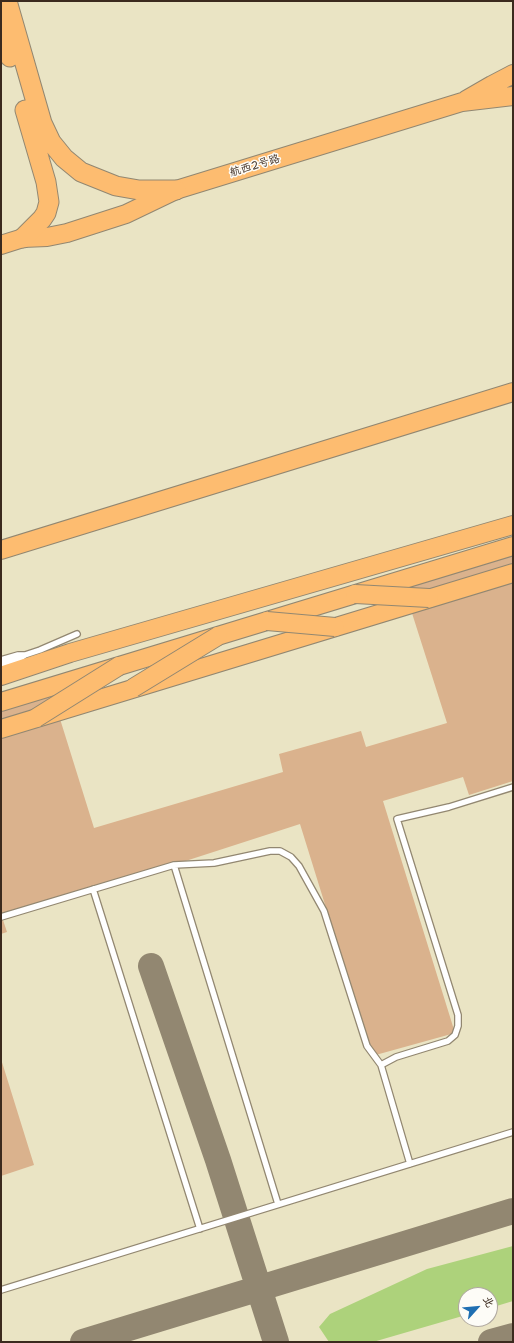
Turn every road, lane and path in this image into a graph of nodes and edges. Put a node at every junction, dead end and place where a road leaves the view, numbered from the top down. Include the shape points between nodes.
1 (7, 1) edge
2 (1, 28) edge
3 (513, 74) edge
4 (513, 96) edge
5 (462, 102) junction
6 (176, 190) junction
7 (23, 238) junction
8 (1, 245) edge
9 (513, 392) edge
10 (513, 525) edge
11 (513, 546) edge
12 (1, 550) edge
13 (513, 572) edge
14 (355, 594) junction
15 (429, 598) junction
16 (267, 621) junction
17 (335, 627) junction
18 (77, 634) dead end
19 (218, 636) junction
20 (25, 655) junction
21 (1, 660) edge
22 (1, 666) edge
23 (119, 666) junction
24 (1, 676) edge
25 (133, 688) junction
26 (1, 702) edge
27 (36, 718) junction
28 (1, 727) edge
29 (513, 787) edge
30 (174, 865) junction
31 (93, 889) junction
32 (1, 917) edge
33 (381, 1065) junction
34 (513, 1132) edge
35 (410, 1164) junction
36 (278, 1204) junction
37 (200, 1229) junction
38 (1, 1290) edge

1 - 6 highway via 42,123 51,142 64,158 81,172 116,186 139,190
2 - 7 highway via 49,196 48,207 42,219
3 - 5 main road
4 - 5 main road, 航西2号路
5 - 6 main road, 航西2号路
6 - 7 main road, 航西2号路 via 126,214 57,235
7 - 8 main road, 航西2号路
9 - 12 main road
10 - 24 main road via 70,653
11 - 14 main road
13 - 15 main road
13 - 28 main road
14 - 15 main road, bridge
14 - 16 main road, bridge
15 - 17 main road, bridge
16 - 17 main road, bridge
16 - 19 main road
17 - 25 main road, bridge
18 - 20 lane
19 - 23 main road, bridge
19 - 25 main road, bridge
20 - 21 lane
20 - 22 lane
23 - 26 main road, bridge
23 - 27 main road, bridge
25 - 27 main road, bridge
27 - 28 main road
29 - 33 lane via 449,807 397,819 458,1015 458,1026 455,1035 448,1041 396,1057
30 - 31 lane
30 - 33 lane via 214,863 270,851 280,851 291,857 299,866 324,911 367,1046
30 - 36 lane
31 - 32 lane
31 - 37 lane
33 - 35 lane
34 - 35 lane
35 - 36 lane
36 - 37 lane
37 - 38 lane

